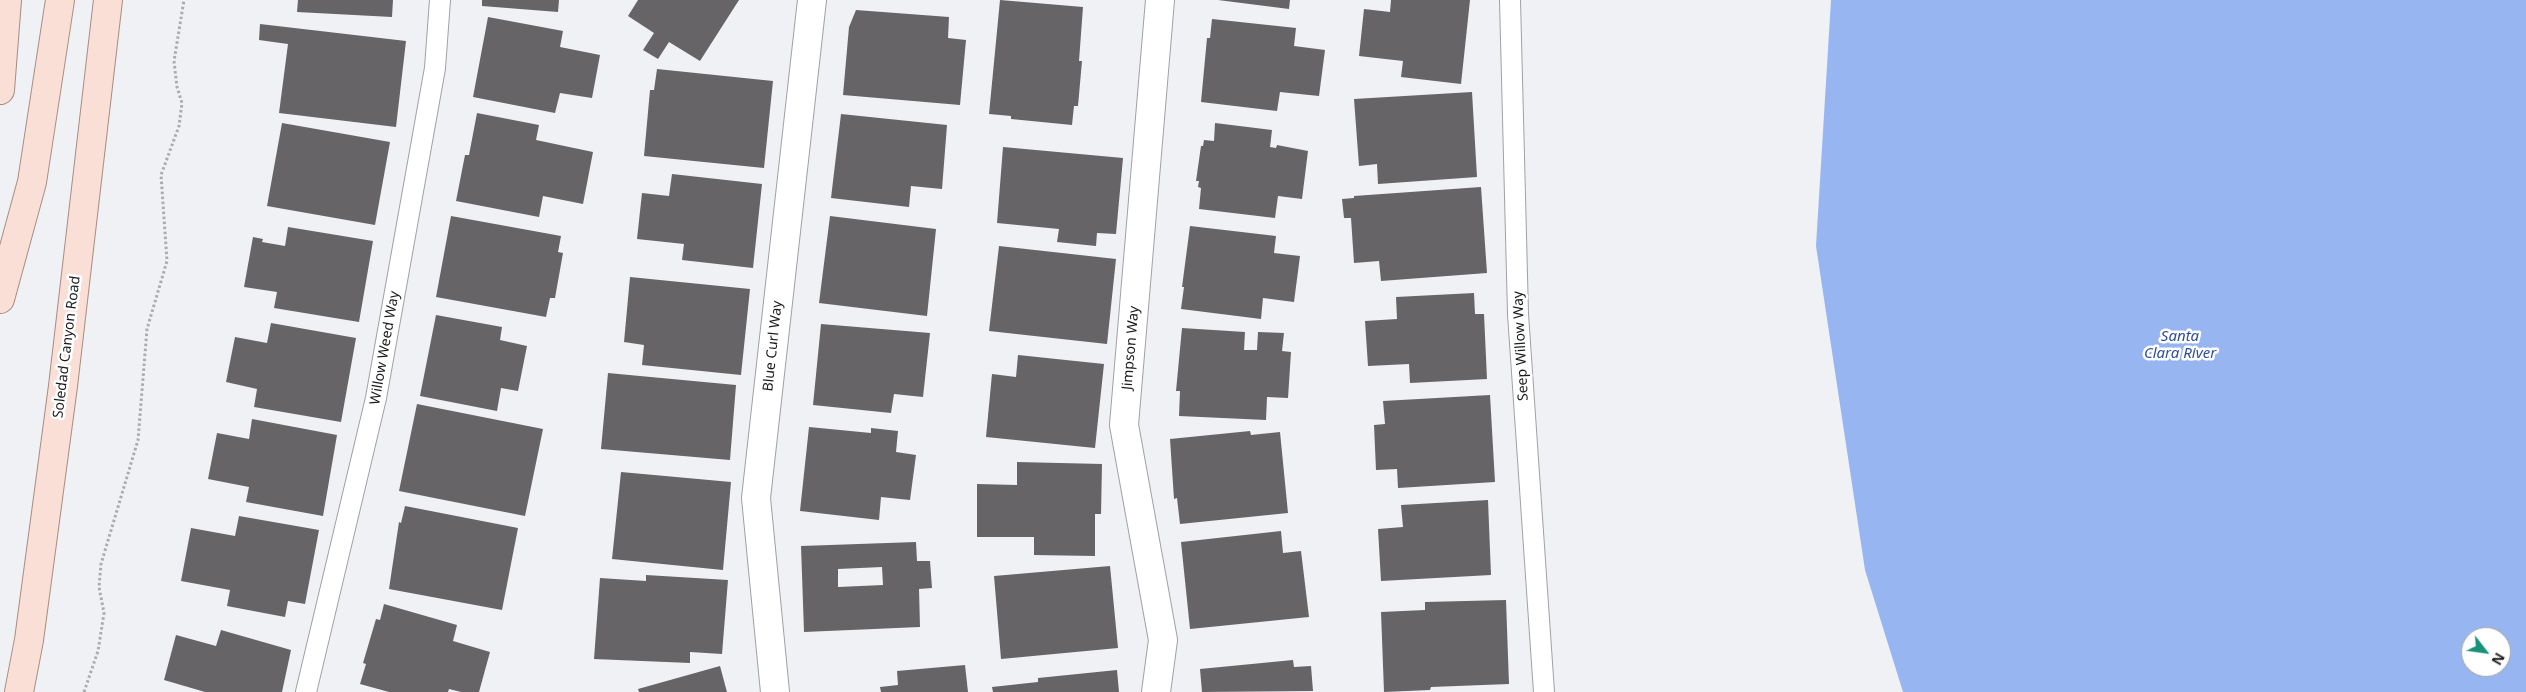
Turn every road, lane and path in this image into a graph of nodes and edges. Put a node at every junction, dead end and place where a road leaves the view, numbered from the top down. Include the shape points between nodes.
1 (7, 0) edge
2 (60, 0) edge
3 (108, 0) edge
4 (184, 0) edge
5 (440, 0) edge
6 (812, 0) edge
7 (1160, 0) edge
8 (1510, 0) edge
9 (0, 90) edge
10 (0, 299) edge
11 (19, 692) edge
12 (84, 692) edge
13 (306, 692) edge
14 (774, 692) edge
15 (1156, 692) edge
16 (1544, 692) edge

1 - 9 main road
2 - 10 main road via 32,182
3 - 11 main road, Soledad Canyon Road via 63,386
4 - 12 path via 174,61 182,103 179,126 161,175 167,261 147,329 138,440 101,564 99,587 104,613 98,651
5 - 13 lane, Willow Weed Way via 435,68 376,398
6 - 14 street, Blue Curl Way via 756,498
7 - 15 street, Jimpson Way via 1124,425 1163,640
8 - 16 lane, Seep Willow Way via 1518,314

